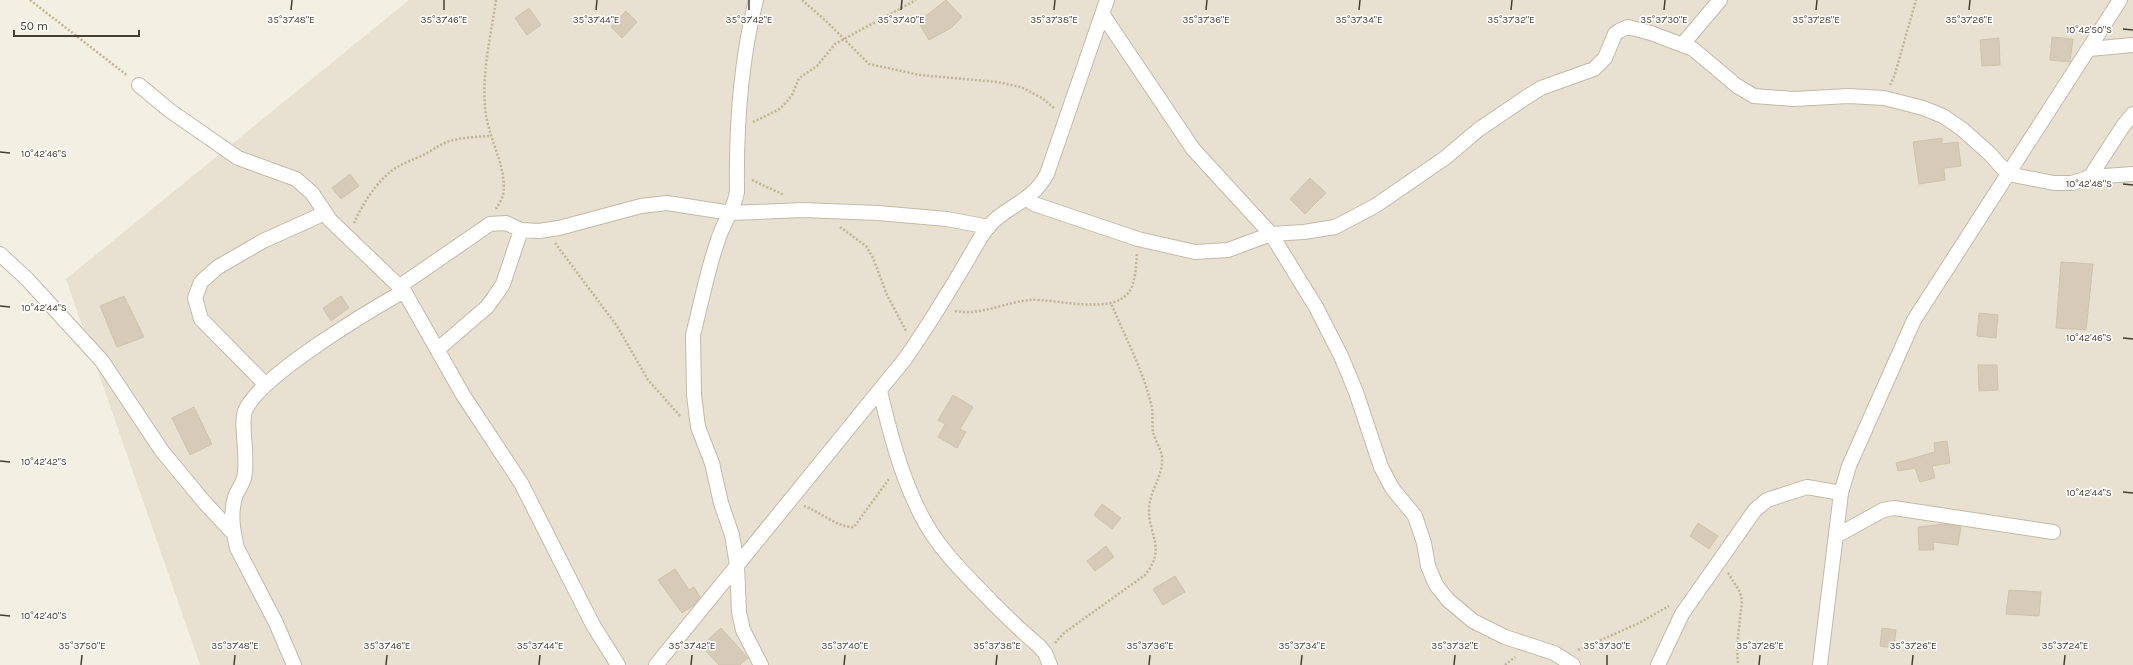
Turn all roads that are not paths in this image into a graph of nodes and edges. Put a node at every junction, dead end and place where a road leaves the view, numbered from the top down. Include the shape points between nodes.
1 (756, 0) edge
2 (1107, 0) edge
3 (1720, 0) edge
4 (2120, 0) edge
5 (1103, 15) junction
6 (1682, 45) junction
7 (2133, 45) edge
8 (2089, 49) junction
9 (139, 85) road end
10 (2133, 114) edge
11 (2008, 174) junction
12 (2133, 174) edge
13 (2090, 177) junction
14 (1027, 199) junction
15 (325, 213) junction
16 (731, 213) junction
17 (989, 227) junction
18 (521, 230) junction
19 (1271, 234) junction
20 (0, 254) edge
21 (402, 289) junction
22 (438, 349) junction
23 (265, 384) junction
24 (880, 391) junction
25 (1841, 493) junction
26 (2053, 532) dead end
27 (234, 535) junction
28 (1836, 536) junction
29 (737, 565) junction
30 (1048, 659) edge
31 (294, 665) edge
32 (618, 665) edge
33 (656, 665) edge
34 (761, 665) edge
35 (1574, 665) edge
36 (1658, 665) edge
37 (1820, 665) edge

1 - 16 street via 748,32 737,114 737,192
2 - 5 street
3 - 6 street
4 - 8 street
5 - 14 street via 1046,174 1040,186
5 - 19 street via 1193,149
6 - 11 street via 1701,54 1737,86 1754,96 1787,99 1849,96 1884,98 1923,108 1943,116 1962,129
6 - 19 street via 1651,33 1624,28 1615,34 1605,58 1594,69 1541,88 1525,98 1478,130 1445,158 1358,217 1323,230
7 - 8 street
8 - 11 street
9 - 15 street via 169,110 238,158 296,179 312,193
10 - 13 street
11 - 13 street via 2072,184
11 - 25 street via 1914,320 1849,466
12 - 13 street
14 - 17 street
14 - 19 street via 1034,204 1138,239 1180,250 1228,250
15 - 21 street via 347,238
15 - 23 street via 263,241 218,267 201,282 195,298 201,318
16 - 17 street via 803,210 878,213 947,219
16 - 18 street via 667,203 641,206 559,228
16 - 29 street via 716,244 692,335 694,395 701,437 712,463 721,503 732,535
17 - 24 street via 939,308
18 - 21 street via 506,223 490,224
18 - 22 street via 503,284 495,296 487,307
19 - 35 street via 1316,307 1341,356 1364,412 1381,467 1392,488 1417,521 1428,566 1436,585 1448,600 1473,621 1505,637 1558,655
20 - 27 street via 27,279 102,361 162,451
21 - 22 street
21 - 23 street
22 - 32 street via 463,395 521,483 593,625
23 - 27 street via 244,412 244,478 231,518
24 - 29 street
24 - 30 street via 900,464 921,515 948,555
25 - 28 street
25 - 36 street via 1807,487 1766,500 1743,526 1682,614
26 - 28 street via 1894,508 1883,510
27 - 31 street via 237,548
28 - 37 street
29 - 33 street
29 - 34 street via 743,630

